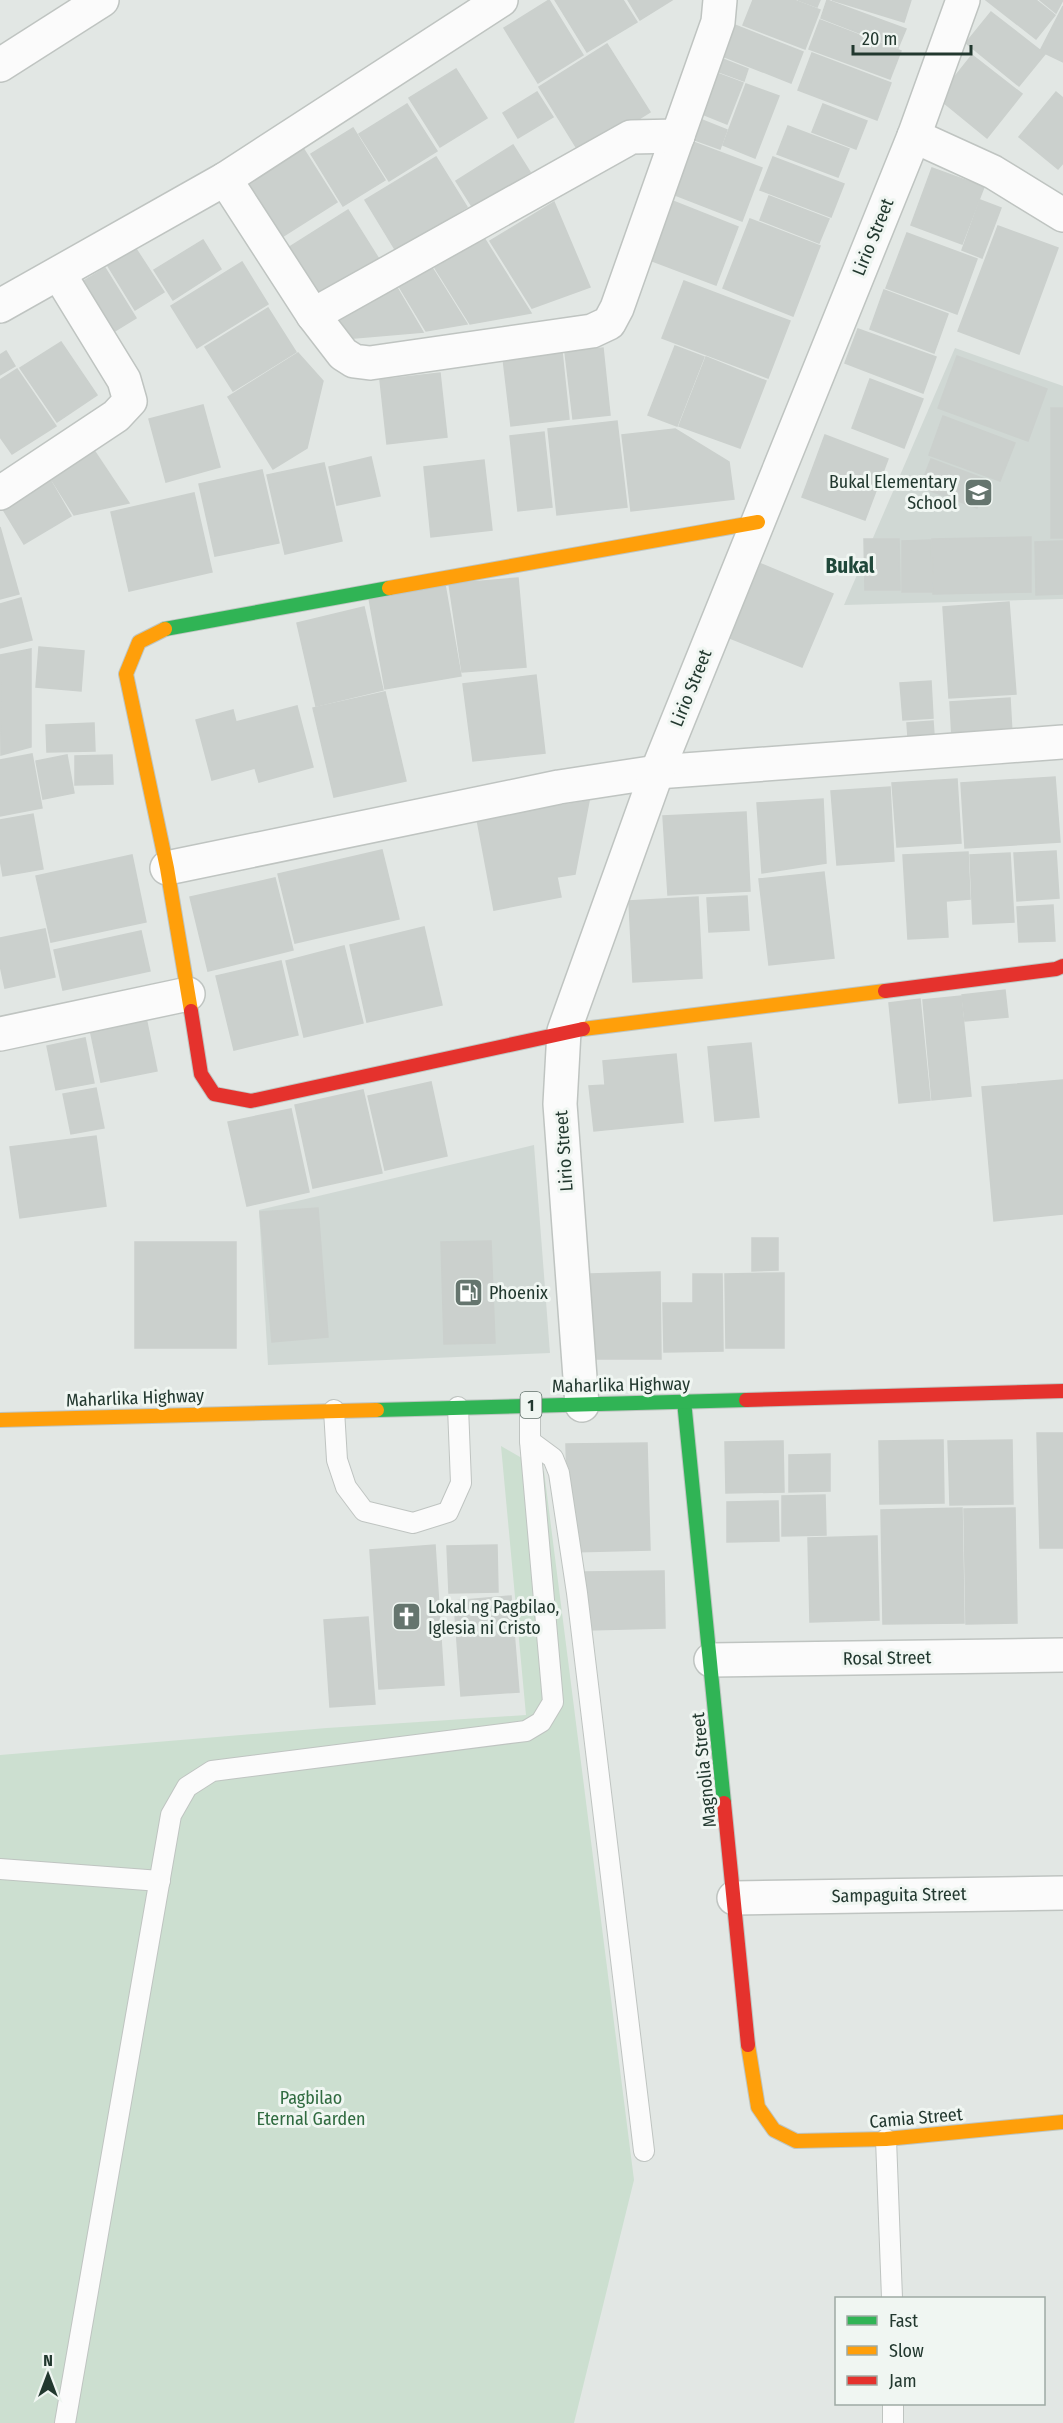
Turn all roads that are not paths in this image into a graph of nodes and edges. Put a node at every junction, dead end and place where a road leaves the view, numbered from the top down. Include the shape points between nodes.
1 (102, 0) edge
2 (501, 0) edge
3 (720, 0) edge
4 (963, 0) edge
5 (0, 65) edge
6 (678, 136) junction
7 (914, 136) junction
8 (225, 179) junction
9 (1063, 215) edge
10 (59, 274) junction
11 (0, 306) edge
12 (312, 315) junction
13 (0, 493) edge
14 (758, 522) junction
15 (1063, 742) edge
16 (657, 772) junction
17 (167, 868) junction
18 (1063, 966) edge
19 (188, 994) junction
20 (564, 1032) junction
21 (0, 1034) edge
22 (1063, 1391) edge
23 (684, 1401) junction
24 (530, 1404) junction
25 (582, 1404) junction
26 (458, 1407) junction
27 (334, 1410) junction
28 (0, 1420) edge
29 (530, 1441) junction
30 (1063, 1655) edge
31 (711, 1660) junction
32 (0, 1869) edge
33 (160, 1881) junction
34 (1063, 1893) edge
35 (734, 1898) junction
36 (1063, 2122) edge
37 (774, 2130) joint
38 (886, 2139) junction
39 (644, 2151) dead end
40 (892, 2297) edge
41 (893, 2405) edge
42 (65, 2423) edge
43 (893, 2423) edge

1 - 5 street
2 - 8 street
3 - 6 street via 718,22
4 - 7 street, Lirio Street
6 - 12 street via 631,137
6 - 12 street via 609,323 592,331 370,363 354,361 343,354
7 - 9 street via 993,172
7 - 14 street, Lirio Street
8 - 10 street
8 - 12 street
10 - 11 street
10 - 13 street via 124,380 130,401 116,416
14 - 16 street, Lirio Street
14 - 17 street via 167,628 139,642 126,674
15 - 16 street
16 - 17 street via 559,787
16 - 20 street, Lirio Street
17 - 19 street
18 - 20 street
19 - 20 street via 201,1074 214,1094 250,1101
19 - 21 street
20 - 25 street, Lirio Street via 561,1104
22 - 23 street, Maharlika Highway / 1
23 - 25 street, Maharlika Highway / 1
23 - 31 street, Magnolia Street
24 - 25 street, Maharlika Highway / 1
24 - 26 street, Maharlika Highway / 1
24 - 29 lane
26 - 27 street, Maharlika Highway / 1
26 - 27 lane via 461,1483 448,1512 414,1523 364,1511 346,1487 337,1460
27 - 28 street, Maharlika Highway / 1
29 - 33 lane via 553,1702 541,1722 526,1731 212,1771 187,1787 171,1815
29 - 39 lane via 553,1458 559,1473 579,1605
30 - 31 street, Rosal Street
31 - 35 street, Magnolia Street
32 - 33 lane
33 - 42 lane
34 - 35 street, Sampaguita Street
35 - 37 street, Magnolia Street via 751,2073 758,2107
36 - 38 street, Camia Street
37 - 38 street, Camia Street via 796,2141
38 - 40 lane
41 - 43 lane

